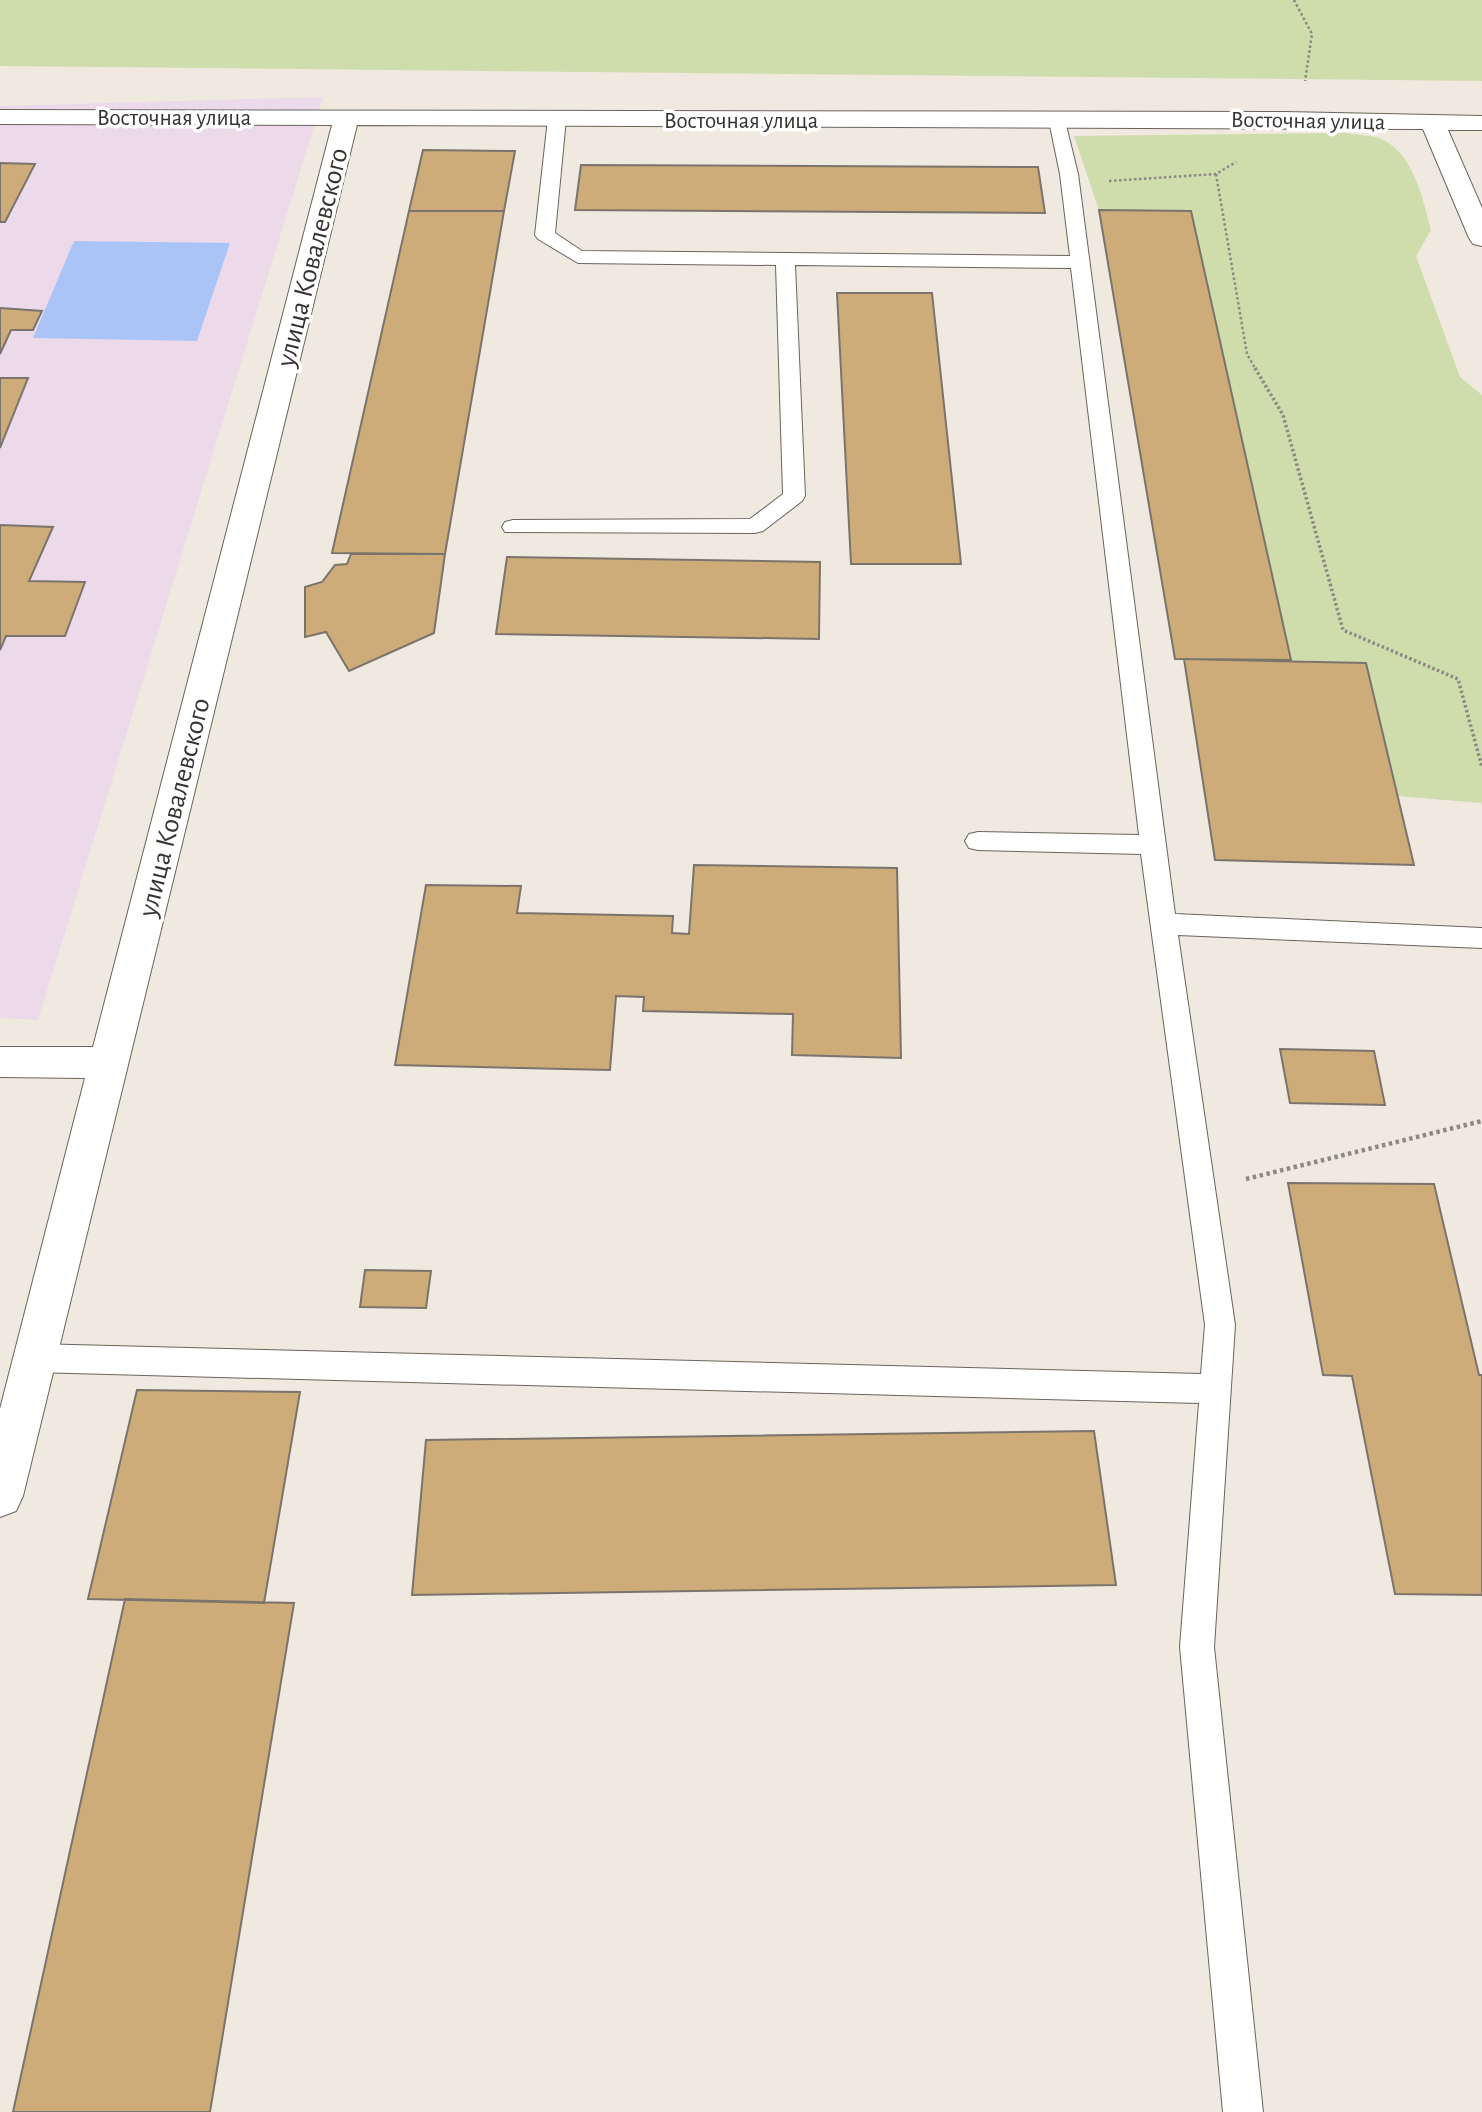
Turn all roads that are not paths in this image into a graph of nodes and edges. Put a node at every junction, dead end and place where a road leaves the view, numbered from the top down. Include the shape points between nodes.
1 (0, 117) edge
2 (346, 118) junction
3 (557, 120) junction
4 (1058, 121) junction
5 (1433, 122) junction
6 (1482, 123) edge
7 (1482, 238) edge
8 (785, 259) junction
9 (1079, 262) junction
10 (513, 527) dead end
11 (978, 841) dead end
12 (1153, 845) junction
13 (1163, 924) junction
14 (1482, 937) edge
15 (0, 1062) edge
16 (107, 1063) junction
17 (34, 1357) junction
18 (1215, 1389) junction
19 (0, 1496) edge
20 (1243, 2112) edge

1 - 2 street, Восточная улица
2 - 3 street, Восточная улица
2 - 16 street, улица Ковалевского
3 - 4 street, Восточная улица
3 - 8 lane via 545,235 578,257
4 - 5 street, Восточная улица
4 - 9 lane
5 - 6 street, Восточная улица
5 - 7 street
8 - 9 lane
8 - 10 lane via 793,496 755,526
9 - 12 lane
11 - 12 lane
12 - 13 lane
13 - 14 lane
13 - 18 lane via 1220,1325
15 - 16 street
16 - 17 street, улица Ковалевского
17 - 18 lane
17 - 19 street, улица Ковалевского
18 - 20 lane via 1197,1647

